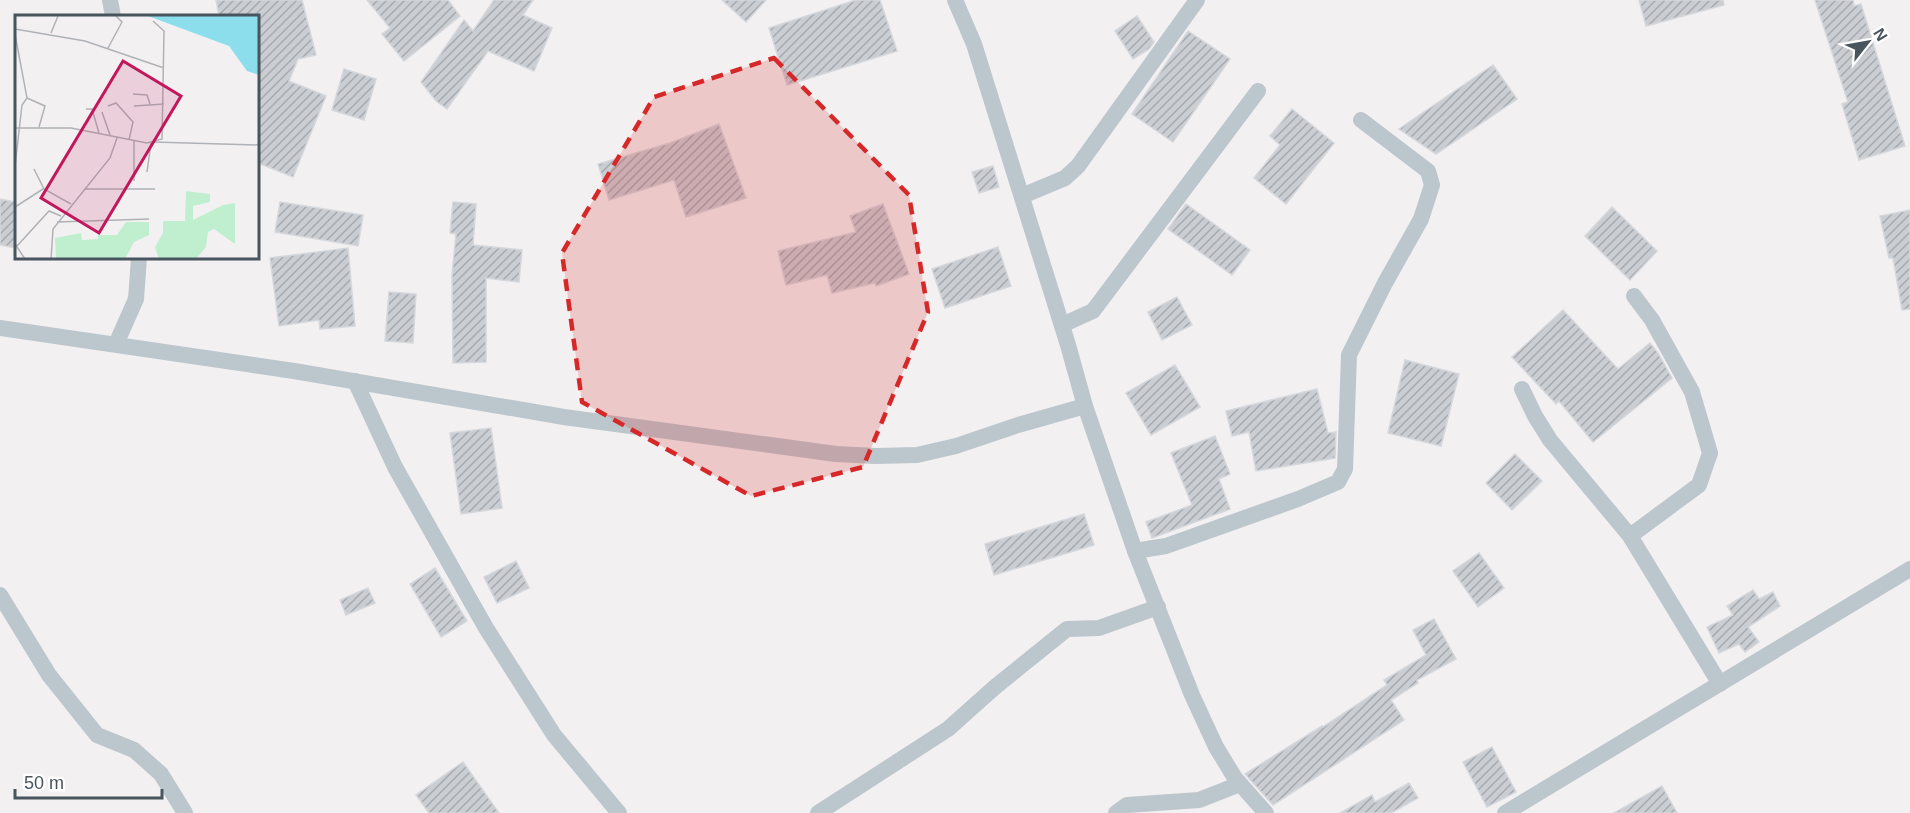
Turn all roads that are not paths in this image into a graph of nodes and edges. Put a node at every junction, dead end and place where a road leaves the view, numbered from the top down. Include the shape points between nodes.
1 (110, 0) edge
2 (955, 0) edge
3 (1197, 0) edge
4 (113, 15) edge
5 (1258, 91) dead end
6 (1361, 120) dead end
7 (1022, 196) junction
8 (139, 260) edge
9 (1634, 296) dead end
10 (1062, 325) junction
11 (0, 328) edge
12 (116, 344) junction
13 (355, 381) junction
14 (1522, 389) dead end
15 (1085, 406) junction
16 (1630, 536) junction
17 (1135, 551) junction
18 (1910, 570) edge
19 (0, 595) edge
20 (1158, 607) junction
21 (1720, 684) junction
22 (1240, 783) junction
23 (185, 813) edge
24 (619, 813) edge
25 (818, 813) edge
26 (1116, 813) edge
27 (1266, 813) edge
28 (1504, 813) edge

1 - 4 street
2 - 7 street via 974,44
3 - 7 street via 1078,166 1065,178
5 - 10 street via 1093,311
6 - 17 street via 1428,171 1432,185 1421,219 1349,355 1345,469 1338,482 1298,499 1166,546
7 - 10 street
8 - 12 street via 136,299
9 - 16 street via 1692,392 1710,453 1699,485
10 - 15 street
11 - 12 street
12 - 13 street
13 - 15 street via 564,417 876,456 917,455 956,446
13 - 24 street via 395,466 486,628 554,735
14 - 16 street via 1550,440
15 - 17 street
16 - 21 street
17 - 20 street
18 - 21 street
19 - 23 street via 49,675 97,735 134,750 161,774
20 - 22 street via 1216,747
20 - 25 street via 1099,628 1067,629 948,729
21 - 28 street
22 - 26 street via 1198,800 1127,806
22 - 27 street

